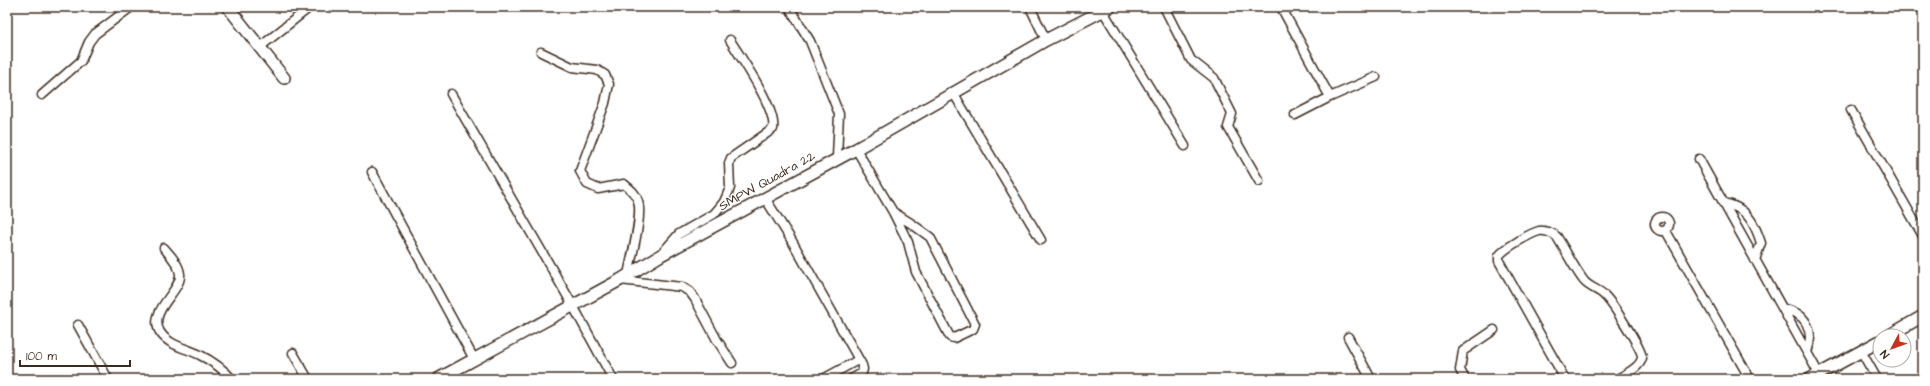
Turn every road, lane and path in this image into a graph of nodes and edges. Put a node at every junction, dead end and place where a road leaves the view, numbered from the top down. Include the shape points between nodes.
1 (132, 7) edge
2 (228, 7) edge
3 (310, 7) edge
4 (789, 7) edge
5 (1030, 7) edge
6 (1164, 7) edge
7 (1281, 7) edge
8 (1106, 9) edge
9 (730, 40) dead end
10 (1046, 40) junction
11 (260, 47) junction
12 (541, 52) dead end
13 (1376, 77) dead end
14 (284, 78) dead end
15 (451, 94) dead end
16 (954, 94) junction
17 (42, 95) dead end
18 (1330, 97) junction
19 (1851, 110) dead end
20 (1295, 115) dead end
21 (1184, 146) dead end
22 (856, 149) junction
23 (837, 158) junction
24 (1699, 158) dead end
25 (372, 172) dead end
26 (1258, 181) dead end
27 (765, 198) junction
28 (1724, 203) junction
29 (893, 212) junction
30 (1666, 231) dead end
31 (1923, 236) edge
32 (1041, 240) dead end
33 (164, 248) dead end
34 (661, 255) junction
35 (1755, 260) junction
36 (624, 278) junction
37 (572, 304) junction
38 (1783, 309) junction
39 (1923, 316) edge
40 (78, 326) dead end
41 (1902, 328) edge
42 (1494, 330) dead end
43 (1348, 337) dead end
44 (1872, 345) edge
45 (1861, 351) junction
46 (1807, 352) junction
47 (293, 353) dead end
48 (474, 359) junction
49 (858, 360) junction
50 (732, 363) dead end
51 (847, 366) junction
52 (1814, 377) edge
53 (853, 378) edge
54 (108, 379) edge
55 (232, 379) edge
56 (308, 379) edge
57 (438, 379) edge
58 (613, 379) edge
59 (823, 379) edge
60 (1371, 379) edge
61 (1465, 379) edge
62 (1565, 379) edge
63 (1616, 379) edge
64 (1750, 379) edge
65 (1877, 379) edge

1 - 17 street via 95,34 78,64
2 - 11 street
3 - 11 street
4 - 23 street via 810,41 839,114
5 - 10 street
6 - 26 street via 1191,60 1214,78 1232,114 1228,127
7 - 18 street
8 - 10 street, SMPW Quadra 22
8 - 21 street
9 - 34 street via 765,98 774,124 773,129 731,158 730,188 724,202 714,214 679,234
10 - 16 street, SMPW Quadra 22
11 - 14 street
12 - 36 street via 572,67 597,70 605,75 609,84 605,103 580,170 587,184 598,189 624,184 634,192 639,202 638,224
13 - 18 street
15 - 37 street
16 - 22 street, SMPW Quadra 22
16 - 32 street
18 - 20 street
19 - 31 street
22 - 23 street, SMPW Quadra 22
22 - 29 street
23 - 27 street, SMPW Quadra 22
24 - 28 street
25 - 48 street
27 - 34 street, SMPW Quadra 22
27 - 49 street via 792,241
28 - 35 street
28 - 35 street via 1740,208 1746,213 1756,231 1761,243
29 - 29 street via 908,242 916,272 950,337 954,338 973,329 975,324 930,237
30 - 64 street
33 - 55 street via 178,266 180,275 158,319 160,332 169,342 199,354 217,365
34 - 36 street, SMPW Quadra 22
35 - 38 street
36 - 37 street, SMPW Quadra 22
36 - 50 street via 682,287 690,292
37 - 48 street, SMPW Quadra 22
37 - 58 street
38 - 46 street
38 - 46 street via 1798,313 1806,324 1811,338
39 - 41 street
40 - 54 street
42 - 61 street via 1463,351 1460,370
43 - 60 street
44 - 45 street
45 - 52 street
45 - 65 street
46 - 52 street
47 - 56 street
48 - 57 street, SMPW Quadra 22
49 - 51 street
49 - 53 street via 863,370
51 - 53 street
51 - 59 street
62 - 63 street via 1499,261 1499,256 1504,250 1539,231 1550,232 1557,237 1583,280 1592,289 1605,295 1638,346 1642,358 1640,363

